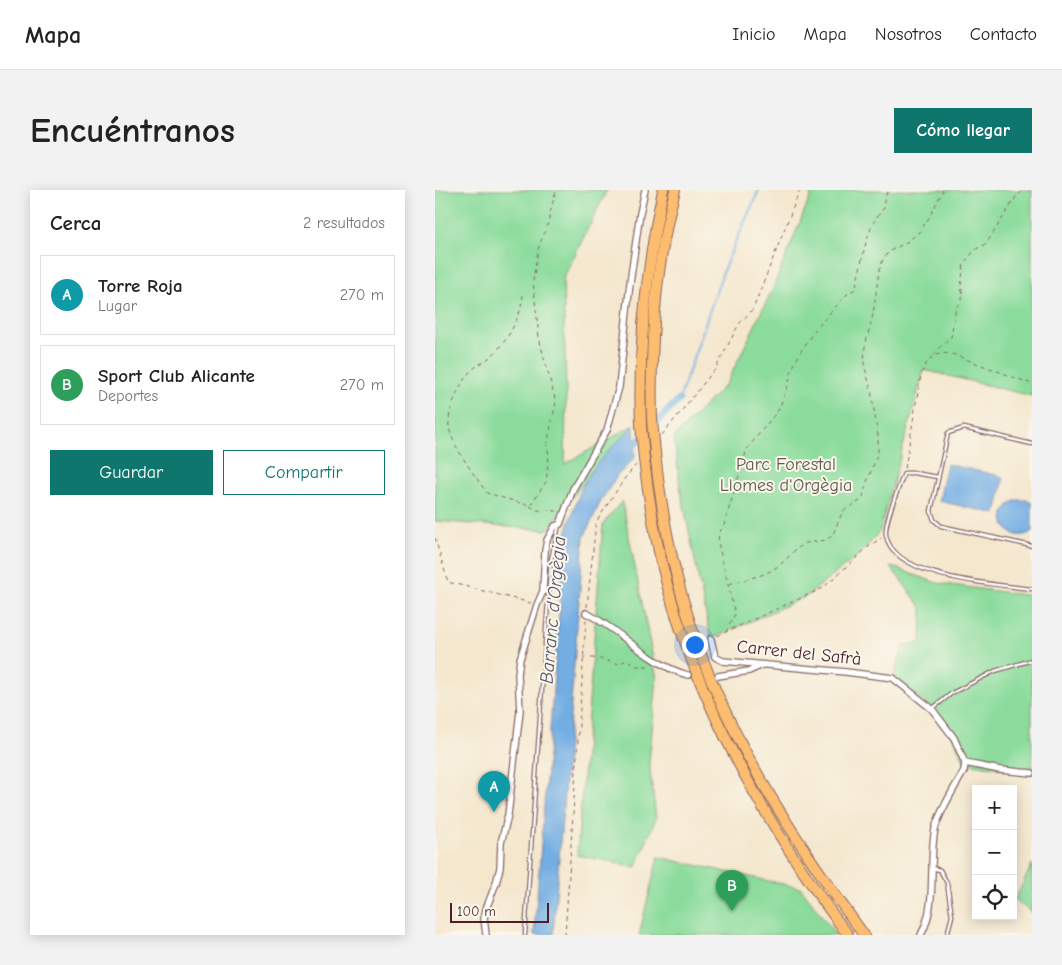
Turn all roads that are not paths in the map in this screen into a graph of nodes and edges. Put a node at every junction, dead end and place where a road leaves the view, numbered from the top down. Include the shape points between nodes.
1 (645, 190) edge
2 (663, 190) edge
3 (675, 190) edge
4 (1032, 444) edge
5 (938, 477) junction
6 (559, 524) junction
7 (1032, 546) edge
8 (1032, 589) edge
9 (586, 613) road end
10 (711, 639) road end
11 (1032, 660) edge
12 (763, 664) junction
13 (687, 674) dead end
14 (718, 676) dead end
15 (932, 709) junction
16 (965, 763) junction
17 (1032, 773) edge
18 (932, 868) junction
19 (486, 935) edge
20 (525, 935) edge
21 (848, 935) edge
22 (864, 935) edge
23 (921, 935) edge
24 (947, 935) edge

1 - 6 street via 639,213 619,387 607,430 573,489
2 - 21 highway, bridge via 650,252 640,370 640,461 660,558 684,639 725,737 808,877
3 - 22 highway, bridge via 664,237 651,356 655,453 663,513 677,578 699,650 753,766 817,871
4 - 5 lane via 964,428 956,430 948,433
5 - 7 lane via 931,511 941,526
5 - 8 lane via 904,474 886,535 893,552 905,562 936,575
6 - 19 street via 547,540 543,591 520,659 519,711 509,806 501,843 500,868 484,918
6 - 20 lane via 551,560
9 - 13 street via 664,665
10 - 12 street, Carrer del Safrà via 715,657 723,661
11 - 15 lane via 995,671 952,692
12 - 14 street via 749,671
12 - 15 street, Carrer del Safrà via 893,678
15 - 16 street, Carrer del Safrà via 954,738
16 - 17 street
16 - 18 street via 935,828
18 - 23 street via 927,924
18 - 24 lane via 941,870 947,883 952,916

